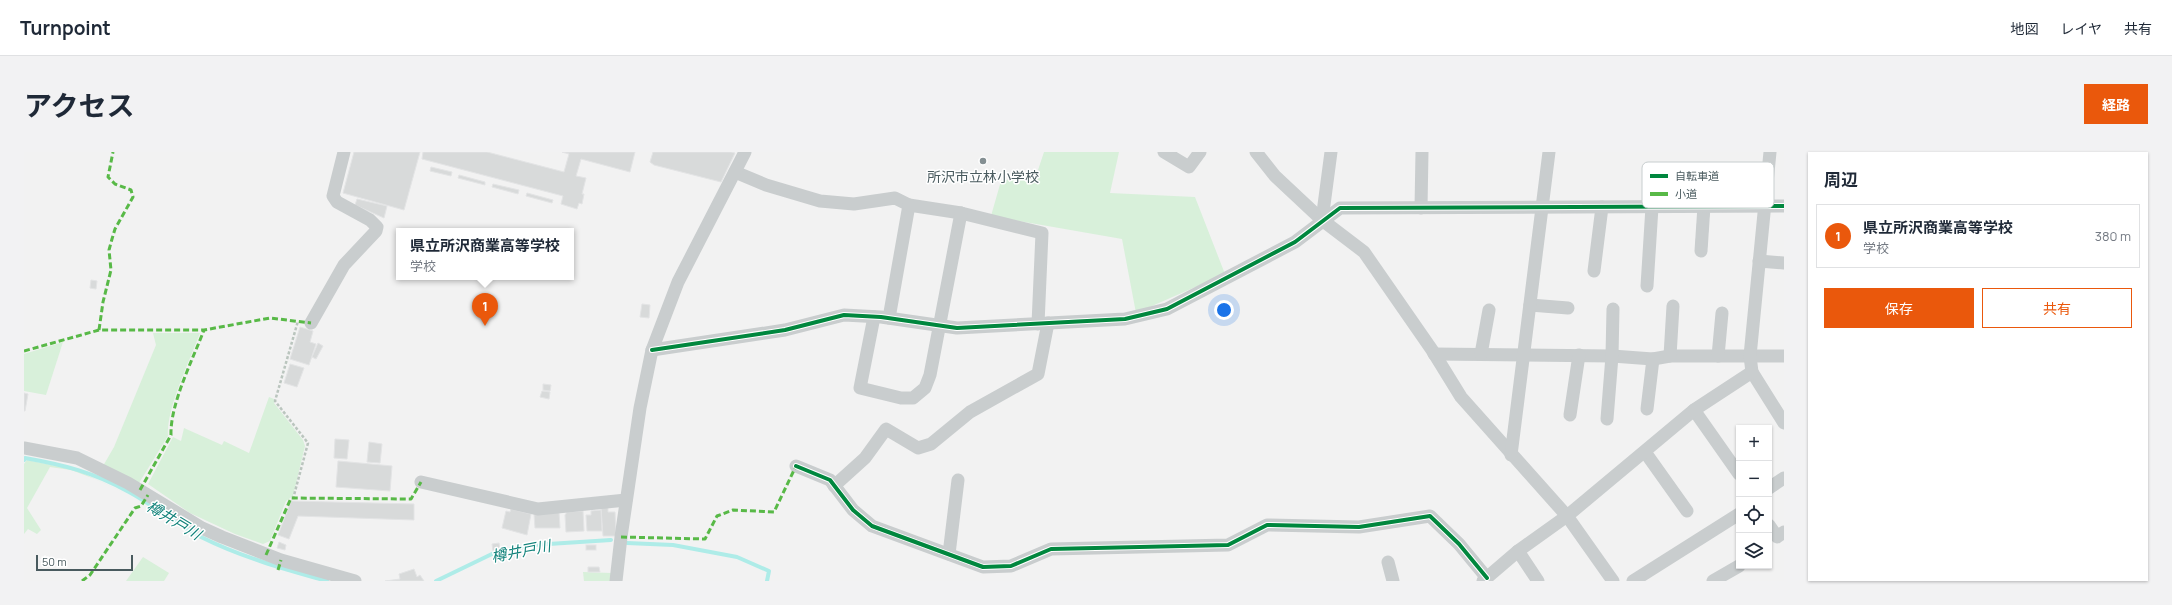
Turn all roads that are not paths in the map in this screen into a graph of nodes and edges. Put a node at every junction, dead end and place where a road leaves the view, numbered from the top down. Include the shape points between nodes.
1 (344, 152) edge
2 (745, 152) edge
3 (1164, 152) edge
4 (1200, 152) edge
5 (1256, 152) edge
6 (1331, 152) edge
7 (1422, 152) edge
8 (1549, 152) edge
9 (1770, 152) edge
10 (1769, 162) edge
11 (735, 172) junction
12 (908, 205) junction
13 (1542, 207) junction
14 (1602, 207) junction
15 (1642, 207) edge
16 (1421, 208) junction
17 (1652, 208) edge
18 (1704, 208) edge
19 (1764, 208) edge
20 (961, 213) junction
21 (1322, 220) junction
22 (1701, 251) dead end
23 (1759, 261) junction
24 (1784, 263) edge
25 (1594, 271) dead end
26 (1647, 286) dead end
27 (1530, 305) junction
28 (1673, 306) dead end
29 (1568, 308) dead end
30 (1613, 309) dead end
31 (1489, 310) dead end
32 (1722, 313) dead end
33 (874, 317) junction
34 (889, 318) junction
35 (311, 323) dead end
36 (1043, 323) junction
37 (940, 325) junction
38 (652, 350) junction
39 (1434, 354) junction
40 (1481, 354) junction
41 (1523, 354) junction
42 (1579, 355) junction
43 (1612, 356) junction
44 (1670, 356) junction
45 (1718, 356) junction
46 (1750, 356) junction
47 (1784, 356) edge
48 (1653, 358) junction
49 (1752, 372) junction
50 (1648, 409) dead end
51 (1694, 410) junction
52 (1570, 415) dead end
53 (1607, 419) dead end
54 (1784, 423) edge
55 (24, 448) edge
56 (1645, 452) junction
57 (1512, 455) junction
58 (796, 466) dead end
59 (1736, 470) edge
60 (1784, 478) edge
61 (958, 480) dead end
62 (421, 482) dead end
63 (834, 486) junction
64 (1772, 486) edge
65 (626, 500) junction
66 (1688, 511) dead end
67 (1567, 516) junction
68 (1736, 520) edge
69 (1772, 530) edge
70 (1784, 532) edge
71 (1518, 551) junction
72 (948, 554) junction
73 (1388, 562) dead end
74 (1736, 568) edge
75 (347, 580) edge
76 (1485, 580) edge
77 (616, 581) edge
78 (1393, 581) edge
79 (1538, 581) edge
80 (1613, 581) edge
81 (1633, 581) edge
82 (1713, 581) edge

1 - 35 street via 333,196 337,202 378,227 344,265
2 - 11 street
3 - 4 street via 1189,167
5 - 21 street via 1275,176
6 - 21 street
7 - 16 street
8 - 13 street
9 - 10 street
11 - 12 street via 766,185 820,201 854,204 895,198
11 - 38 street via 678,282
12 - 20 street
12 - 34 street
13 - 14 street
13 - 16 street
13 - 27 street
14 - 15 street
14 - 25 street
16 - 21 street via 1340,208
17 - 26 street
18 - 22 street
19 - 23 street
20 - 36 street via 1042,232
20 - 37 street
21 - 36 street via 1295,242 1167,308 1125,319
21 - 39 street via 1364,252
23 - 24 street
23 - 46 street
27 - 29 street
27 - 41 street
28 - 44 street
30 - 43 street
31 - 40 street
32 - 45 street
33 - 34 street
33 - 37 street via 860,388 902,398 913,398 925,388
33 - 38 street via 844,315 785,330
34 - 37 street
36 - 37 street via 957,328
36 - 63 street via 1038,374 970,412 932,444 918,448 886,429 865,458
38 - 65 street
39 - 40 street
39 - 57 street via 1462,398
40 - 41 street
41 - 42 street
41 - 57 street
42 - 43 street
42 - 52 street
43 - 48 street
43 - 53 street
44 - 45 street
44 - 48 street
45 - 46 street
46 - 47 street
46 - 49 street
48 - 50 street
49 - 51 street
49 - 54 street
51 - 56 street
51 - 59 street
55 - 75 street via 77,458 128,483 202,528 281,560
56 - 66 street
56 - 67 street
57 - 67 street
58 - 63 street via 830,480
60 - 64 street
61 - 72 street
62 - 65 street via 538,508
63 - 72 street via 853,510 872,526
65 - 77 street
67 - 71 street
67 - 80 street
68 - 81 street
69 - 70 street via 1777,537
71 - 76 street
71 - 79 street
72 - 76 street via 983,567 1011,566 1051,549 1228,545 1267,525 1359,527 1430,516 1459,544
73 - 78 street
74 - 82 street

